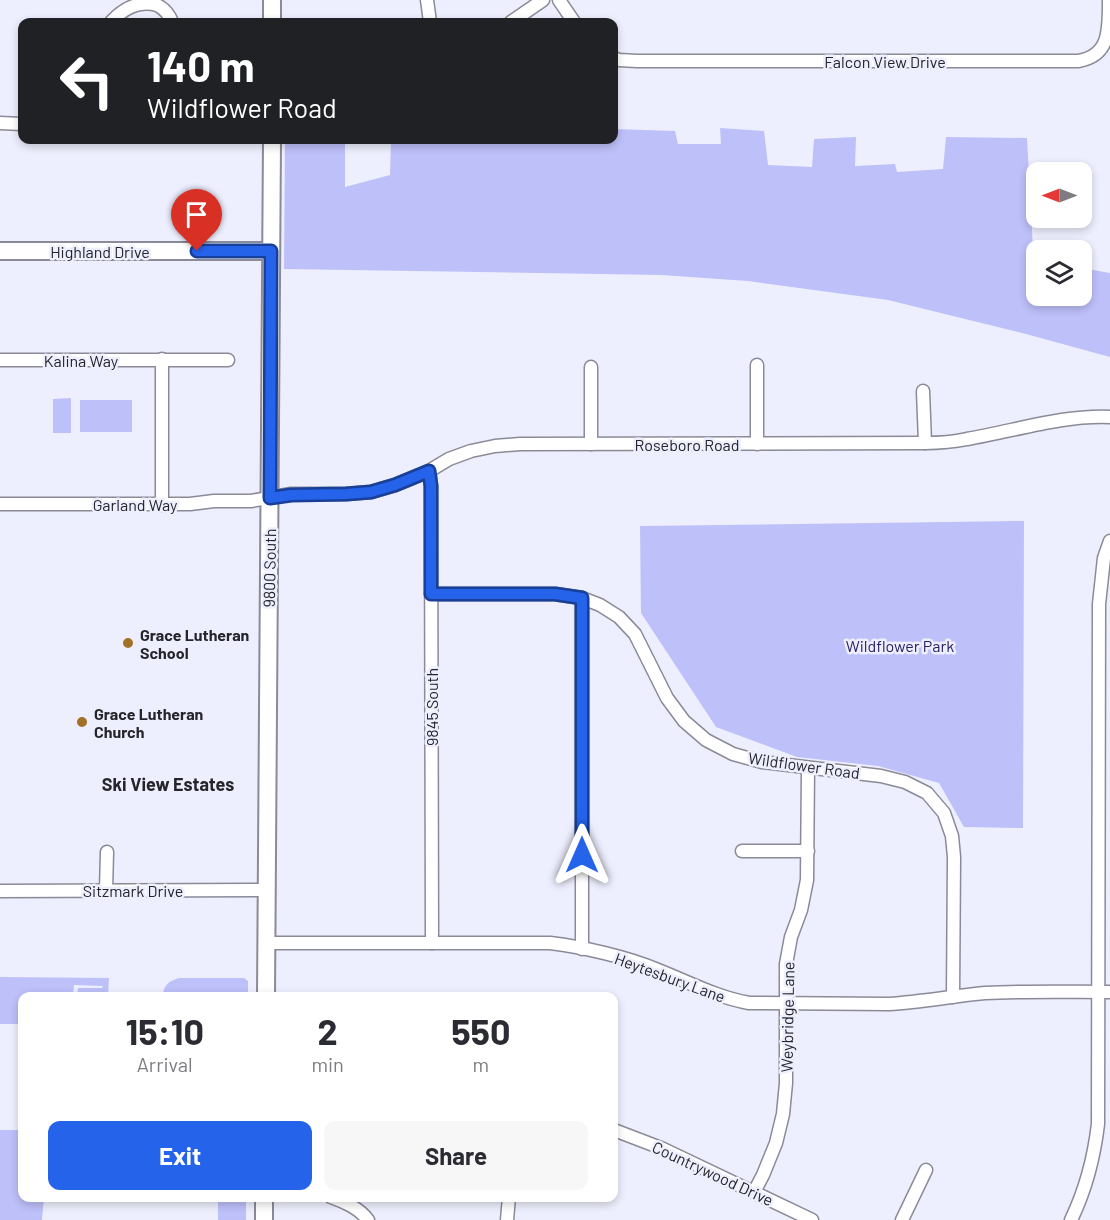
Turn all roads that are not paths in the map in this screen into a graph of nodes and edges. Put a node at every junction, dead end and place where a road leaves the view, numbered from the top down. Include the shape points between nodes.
1 (272, 0) edge
2 (427, 0) edge
3 (543, 0) edge
4 (559, 0) edge
5 (1109, 0) edge
6 (115, 18) edge
7 (170, 18) edge
8 (272, 18) edge
9 (429, 18) edge
10 (517, 18) edge
11 (571, 18) edge
12 (618, 60) edge
13 (0, 123) edge
14 (18, 124) edge
15 (272, 144) edge
16 (0, 251) edge
17 (271, 251) junction
18 (162, 359) junction
19 (0, 360) edge
20 (228, 360) dead end
21 (757, 365) dead end
22 (591, 367) dead end
23 (923, 391) dead end
24 (1110, 417) edge
25 (925, 443) junction
26 (591, 444) junction
27 (758, 444) junction
28 (429, 471) junction
29 (270, 498) junction
30 (0, 504) edge
31 (162, 505) junction
32 (1110, 541) edge
33 (431, 594) junction
34 (582, 598) junction
35 (808, 768) junction
36 (742, 851) dead end
37 (808, 851) junction
38 (107, 852) dead end
39 (106, 890) junction
40 (267, 890) junction
41 (0, 891) edge
42 (266, 943) junction
43 (432, 943) junction
44 (582, 949) junction
45 (266, 992) edge
46 (1104, 992) edge
47 (954, 997) junction
48 (785, 1004) junction
49 (618, 1132) edge
50 (926, 1170) dead end
51 (754, 1192) junction
52 (264, 1202) edge
53 (344, 1202) edge
54 (509, 1202) edge
55 (264, 1220) edge
56 (368, 1220) edge
57 (507, 1220) edge
58 (812, 1220) edge
59 (902, 1220) edge
60 (1071, 1220) edge

1 - 8 street
2 - 9 street
3 - 10 street
4 - 11 street
5 - 12 street, Falcon View Drive via 1108,43 1102,52 1078,61
6 - 7 street via 141,2 161,7
13 - 14 street
15 - 17 street, 9800 South
16 - 17 street, Highland Drive
17 - 29 street, 9800 South
18 - 19 street, Kalina Way
18 - 20 street, Kalina Way
18 - 31 street
21 - 27 street
22 - 26 street
23 - 25 street
24 - 25 street, Roseboro Road via 1046,422 968,439
25 - 27 street, Roseboro Road
26 - 27 street, Roseboro Road
26 - 28 street, Roseboro Road via 495,446 449,459
28 - 29 street, Roseboro Road via 371,492
28 - 33 street, 9845 South
29 - 31 street, Garland Way
29 - 40 street, 9800 South
30 - 31 street, Garland Way
32 - 46 street via 1099,604
33 - 34 street, Wildflower Road via 555,594
33 - 43 street, 9845 South
34 - 35 street, Wildflower Road via 619,617 635,634 667,698 684,721 706,740 733,754 762,762
34 - 44 street
35 - 37 street, Weybridge Lane
35 - 47 street, Wildflower Road via 905,782 927,793 944,813 954,857
36 - 37 street
37 - 48 street, Weybridge Lane via 807,880 786,964
38 - 39 street
39 - 40 street, Sitzmark Drive
39 - 41 street, Sitzmark Drive
40 - 42 street, 9800 South
42 - 43 street, Heytesbury Lane
42 - 45 street, 9800 South
43 - 44 street, Heytesbury Lane via 550,943
44 - 48 street, Heytesbury Lane via 626,958 733,1000
46 - 47 street, Heytesbury Lane via 1008,992
46 - 60 street via 1095,1149 1081,1200
47 - 48 street, Heytesbury Lane via 889,1004
48 - 51 street, Weybridge Lane via 783,1114 776,1143
49 - 51 street, Countrywood Drive
50 - 59 street
51 - 58 street, Countrywood Drive
52 - 55 street
53 - 56 street
54 - 57 street

